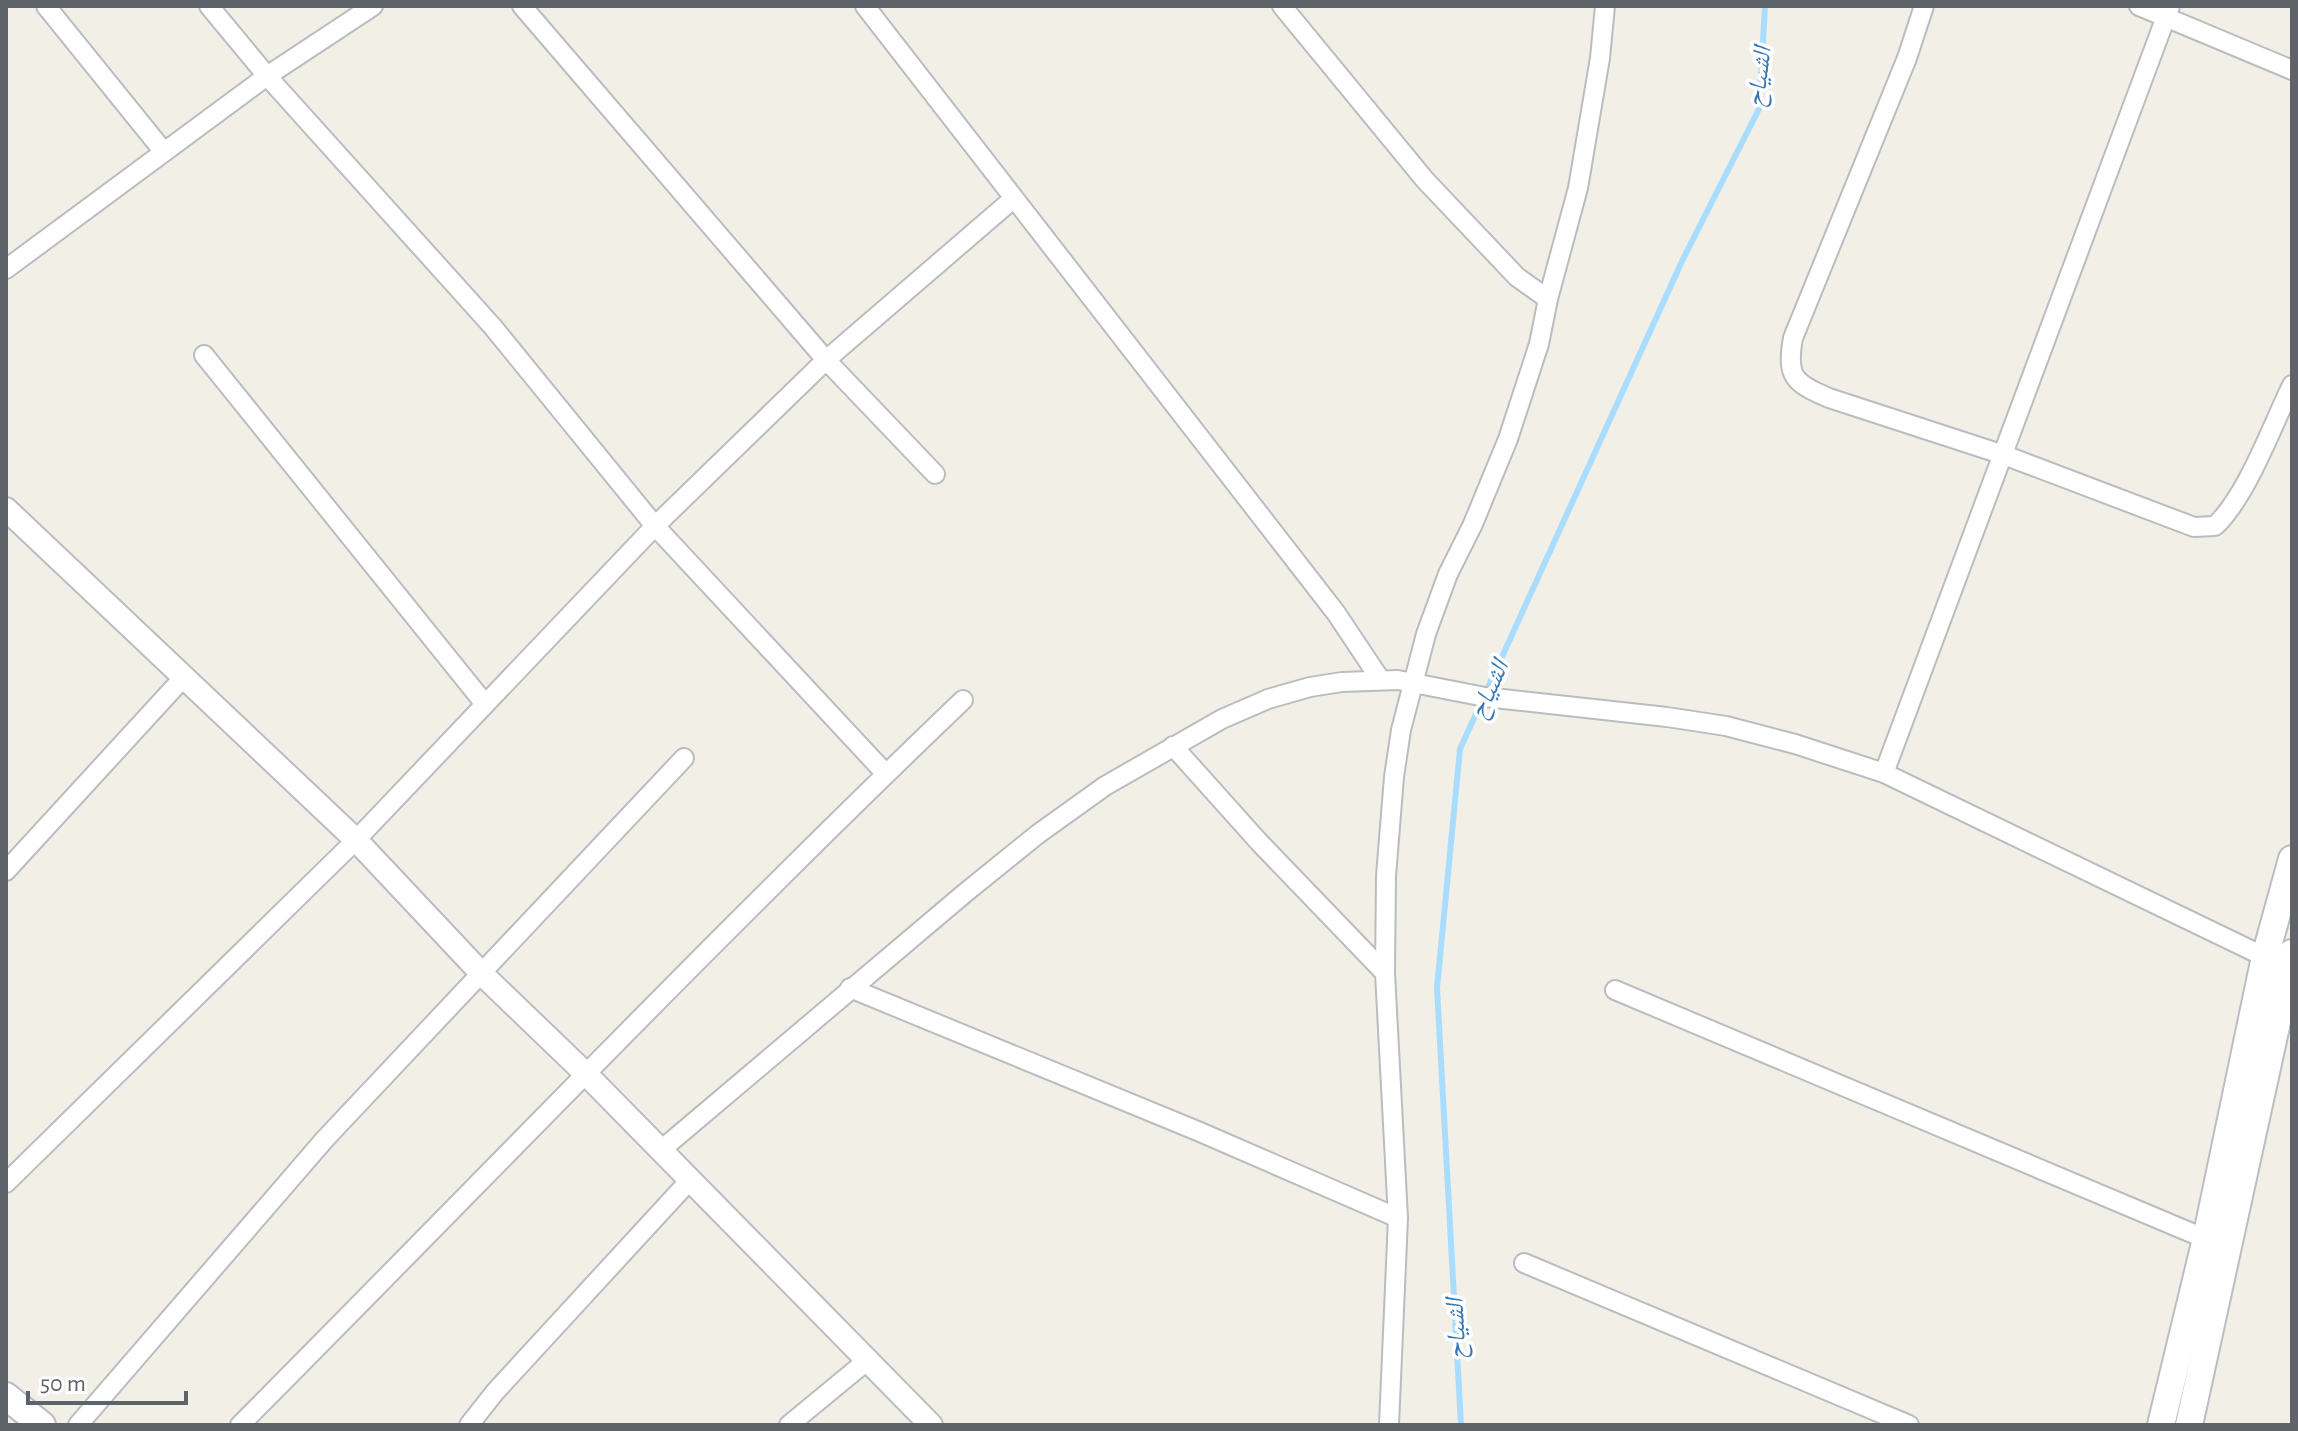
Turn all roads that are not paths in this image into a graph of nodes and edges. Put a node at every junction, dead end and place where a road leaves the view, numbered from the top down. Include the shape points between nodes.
1 (46, 6) edge
2 (209, 6) edge
3 (373, 6) edge
4 (522, 6) edge
5 (865, 6) edge
6 (1282, 6) edge
7 (1605, 6) edge
8 (1924, 6) edge
9 (2139, 6) edge
10 (2168, 12) edge
11 (2292, 70) edge
12 (267, 76) junction
13 (164, 152) junction
14 (1013, 199) junction
15 (6, 269) edge
16 (1548, 299) junction
17 (204, 355) dead end
18 (826, 360) junction
19 (2292, 385) edge
20 (2004, 455) junction
21 (935, 474) dead end
22 (6, 509) edge
23 (655, 526) junction
24 (183, 678) junction
25 (1380, 679) junction
26 (1412, 683) junction
27 (963, 700) dead end
28 (485, 704) junction
29 (1173, 746) junction
30 (684, 758) dead end
31 (1884, 773) junction
32 (886, 774) junction
33 (356, 840) junction
34 (2292, 859) edge
35 (6, 871) edge
36 (2292, 953) edge
37 (2265, 957) junction
38 (1385, 973) junction
39 (482, 974) junction
40 (850, 988) junction
41 (1615, 990) dead end
42 (586, 1074) junction
43 (661, 1150) junction
44 (690, 1180) junction
45 (6, 1183) edge
46 (1398, 1218) junction
47 (2206, 1239) junction
48 (1524, 1263) dead end
49 (869, 1359) junction
50 (6, 1396) edge
51 (42, 1425) edge
52 (78, 1425) edge
53 (240, 1425) edge
54 (469, 1425) edge
55 (789, 1425) edge
56 (931, 1425) edge
57 (1389, 1425) edge
58 (1909, 1425) edge
59 (2161, 1425) edge
60 (2189, 1425) edge

1 - 13 street
2 - 12 street
3 - 12 street
4 - 18 street
5 - 14 street
6 - 16 street via 1425,180 1517,277
7 - 16 street via 1578,188
8 - 20 street via 1793,338 1791,374 1829,398
9 - 10 street
10 - 11 street
10 - 20 street
12 - 13 street
12 - 23 street via 493,327
13 - 15 street
14 - 18 street
14 - 25 street via 1336,613
16 - 26 street via 1508,439 1448,574
17 - 28 street
18 - 21 street
18 - 23 street
19 - 20 street via 2250,472 2215,526 2194,527
20 - 31 street
22 - 24 street
23 - 28 street
23 - 32 street
24 - 33 street
24 - 35 street
25 - 26 street
25 - 29 street via 1310,687 1268,699
26 - 31 street via 1726,726
26 - 38 street via 1394,777
27 - 32 street
28 - 33 street
29 - 38 street
29 - 40 street via 1038,834
30 - 39 street
31 - 37 street
32 - 42 street
33 - 39 street
33 - 45 street
34 - 37 main road
36 - 60 main road
37 - 47 main road
38 - 46 street
39 - 42 street
39 - 52 street via 325,1139
40 - 43 street
40 - 46 street
41 - 47 street
42 - 43 street
42 - 53 street
43 - 44 street
44 - 49 street
44 - 54 street
46 - 57 street
47 - 59 main road
48 - 58 street
49 - 55 street
49 - 56 street
50 - 51 main road

